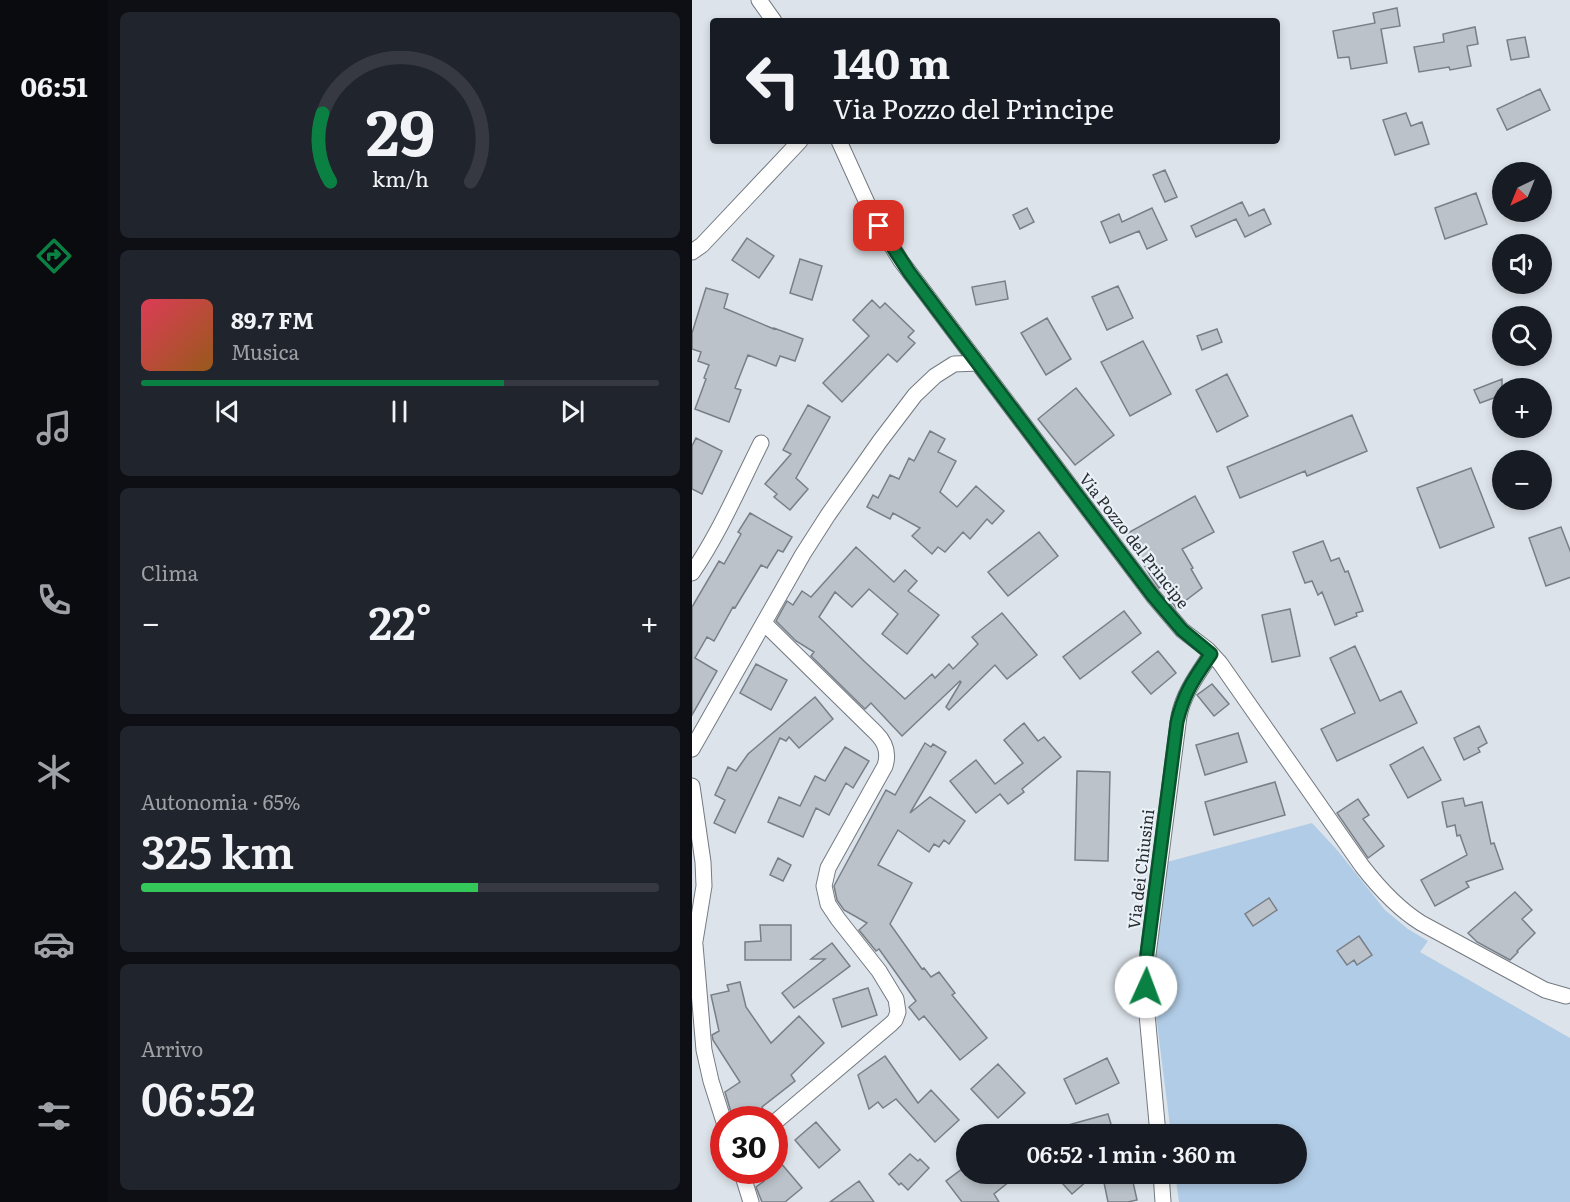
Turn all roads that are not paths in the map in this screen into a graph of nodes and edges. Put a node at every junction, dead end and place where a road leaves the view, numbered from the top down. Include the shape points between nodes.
1 (759, 0) edge
2 (772, 18) edge
3 (797, 144) edge
4 (840, 144) edge
5 (692, 252) edge
6 (978, 363) junction
7 (761, 443) dead end
8 (692, 573) edge
9 (764, 623) junction
10 (1211, 654) junction
11 (692, 749) edge
12 (692, 786) edge
13 (703, 862) junction
14 (692, 903) edge
15 (693, 943) edge
16 (692, 983) edge
17 (1569, 999) edge
18 (700, 1007) junction
19 (719, 1106) edge
20 (788, 1111) edge
21 (1157, 1124) edge
22 (745, 1184) edge
23 (1162, 1184) edge
24 (751, 1202) edge
25 (1163, 1202) edge

1 - 2 street
3 - 5 street
4 - 6 street, Via Pozzo del Principe via 890,244
6 - 9 street via 947,367 915,395 828,515
6 - 10 street, Via Pozzo del Principe via 1153,596 1182,630
7 - 8 street via 713,540
9 - 11 street
9 - 20 street via 876,733 886,747 887,757 828,868 824,886 834,915 893,994 897,1016
10 - 17 street, Via Pozzo del Principe via 1362,866 1392,901 1421,923 1539,987
10 - 21 street, Via dei Chiusini via 1187,691 1180,710 1147,953 1146,996
12 - 13 street
13 - 14 street via 701,885
13 - 15 street via 704,886
15 - 18 street
16 - 18 street
18 - 19 street via 706,1062
22 - 24 street
23 - 25 street

